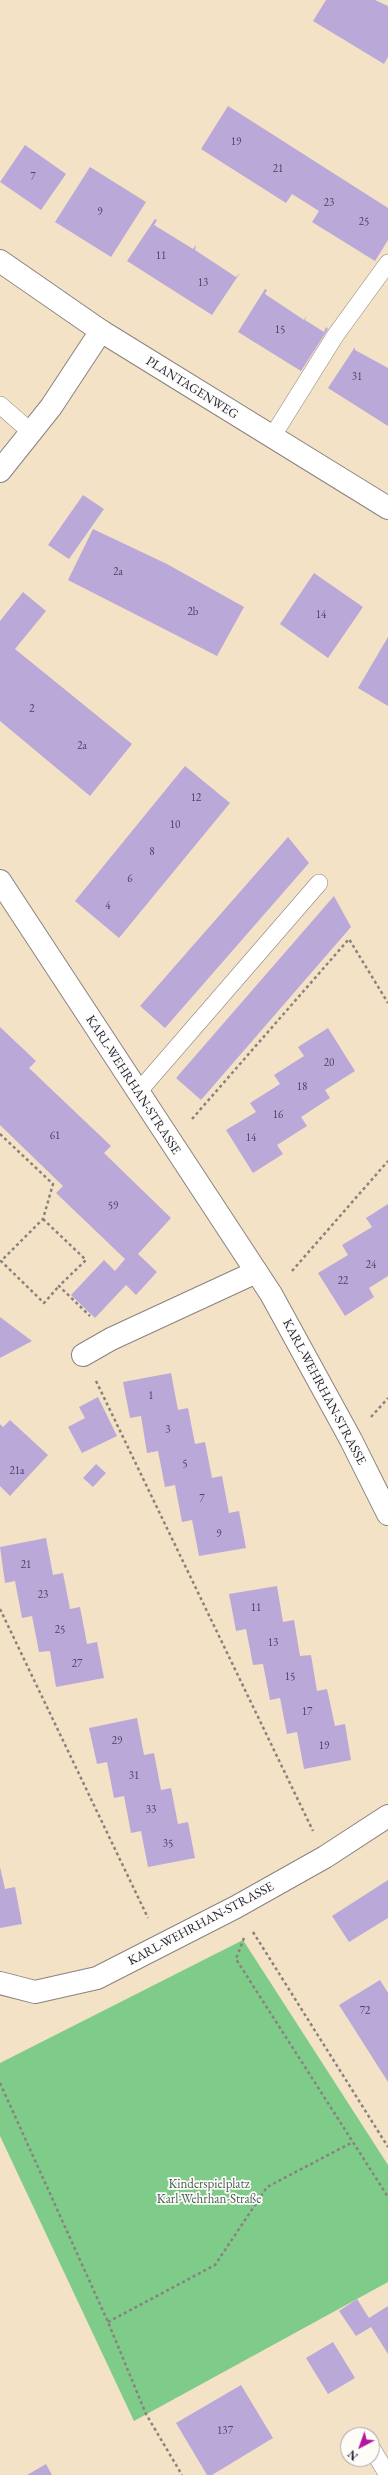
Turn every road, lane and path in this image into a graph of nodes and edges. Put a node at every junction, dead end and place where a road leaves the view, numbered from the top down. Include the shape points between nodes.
1 (0, 261) edge
2 (388, 263) edge
3 (101, 331) junction
4 (0, 405) edge
5 (31, 432) junction
6 (272, 437) junction
7 (0, 471) edge
8 (388, 508) edge
9 (319, 883) dead end
10 (3, 894) edge
11 (388, 1003) edge
12 (139, 1091) junction
13 (0, 1134) edge
14 (170, 1143) junction
15 (388, 1162) edge
16 (43, 1219) junction
17 (0, 1262) edge
18 (256, 1272) junction
19 (59, 1286) junction
20 (271, 1294) junction
21 (111, 1339) junction
22 (83, 1355) joint
23 (388, 1514) edge
24 (0, 1609) edge
25 (388, 1816) edge
26 (325, 1857) junction
27 (236, 1907) junction
28 (249, 1927) junction
29 (161, 1946) junction
30 (0, 1983) edge
31 (0, 2083) edge
32 (353, 2142) junction
33 (388, 2147) edge
34 (388, 2197) edge
35 (108, 2322) junction
36 (380, 2462) edge
37 (182, 2475) edge
38 (388, 2475) edge

1 - 3 street, PLANTAGENWEG
2 - 6 lane via 335,336
3 - 5 street via 51,407
3 - 6 street, PLANTAGENWEG
4 - 5 lane
5 - 7 street
6 - 8 street, PLANTAGENWEG
9 - 12 lane
10 - 12 street, KARL-WEHRHAN-STRASSE
11 - 14 path via 349,939
12 - 14 street, KARL-WEHRHAN-STRASSE
13 - 16 path via 53,1184
14 - 18 street, KARL-WEHRHAN-STRASSE
15 - 20 path
16 - 17 path
16 - 19 path via 86,1260
17 - 19 path via 44,1303
18 - 20 street, KARL-WEHRHAN-STRASSE
18 - 21 street
19 - 21 path via 105,1330
20 - 23 street, KARL-WEHRHAN-STRASSE via 351,1440
21 - 22 street
22 - 26 path
24 - 29 path
25 - 26 street, KARL-WEHRHAN-STRASSE
26 - 27 street, KARL-WEHRHAN-STRASSE
27 - 28 path
27 - 29 street, KARL-WEHRHAN-STRASSE
28 - 32 path via 236,1959
28 - 33 path
29 - 30 street, KARL-WEHRHAN-STRASSE via 97,1978 35,1992
31 - 35 path
32 - 34 path
32 - 35 path via 268,2187 215,2265
35 - 37 path via 146,2414
36 - 38 lane

